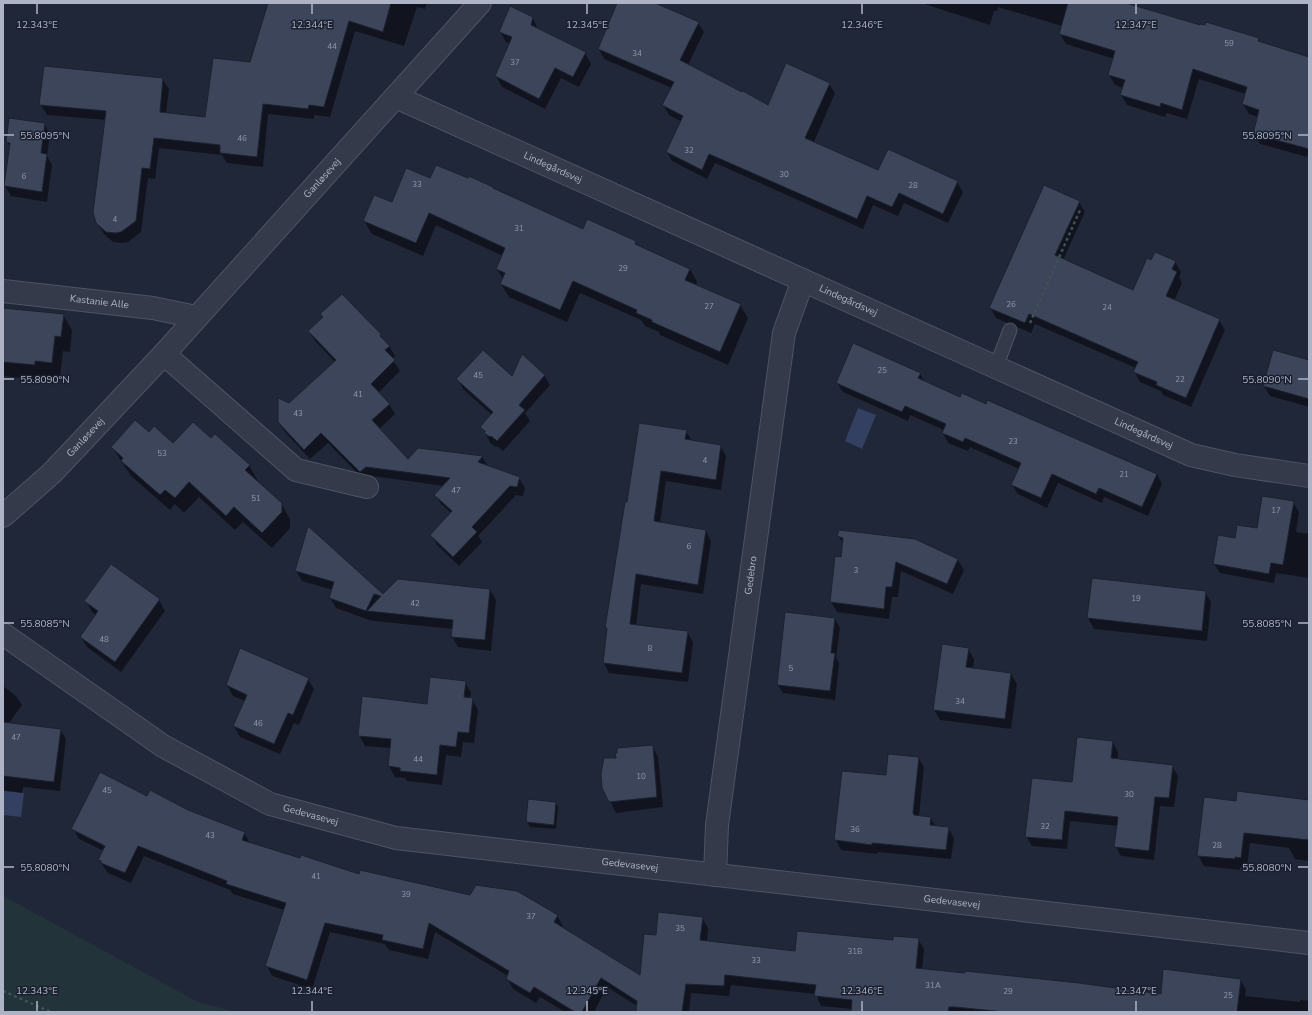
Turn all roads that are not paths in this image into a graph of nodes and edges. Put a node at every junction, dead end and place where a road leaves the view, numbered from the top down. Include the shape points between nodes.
1 (480, 3) edge
2 (396, 97) junction
3 (803, 280) junction
4 (3, 290) edge
5 (196, 317) junction
6 (1010, 330) road end
7 (164, 354) junction
8 (996, 367) junction
9 (1309, 476) edge
10 (367, 487) dead end
11 (3, 516) edge
12 (3, 634) edge
13 (715, 875) junction
14 (1309, 943) edge

1 - 2 street, Ganløsevej
2 - 3 street, Lindegårdsvej
2 - 5 street, Ganløsevej
3 - 8 street, Lindegårdsvej
3 - 13 street, Gedebro via 784,333 717,825
4 - 5 street, Kastanie Alle via 153,308
5 - 7 street, Ganløsevej
6 - 8 lane
7 - 10 street via 296,470
7 - 11 street, Ganløsevej via 52,473
8 - 9 street, Lindegårdsvej via 1191,454 1235,465
12 - 13 street, Gedevasevej via 163,746 270,804 396,838
13 - 14 street, Gedevasevej

